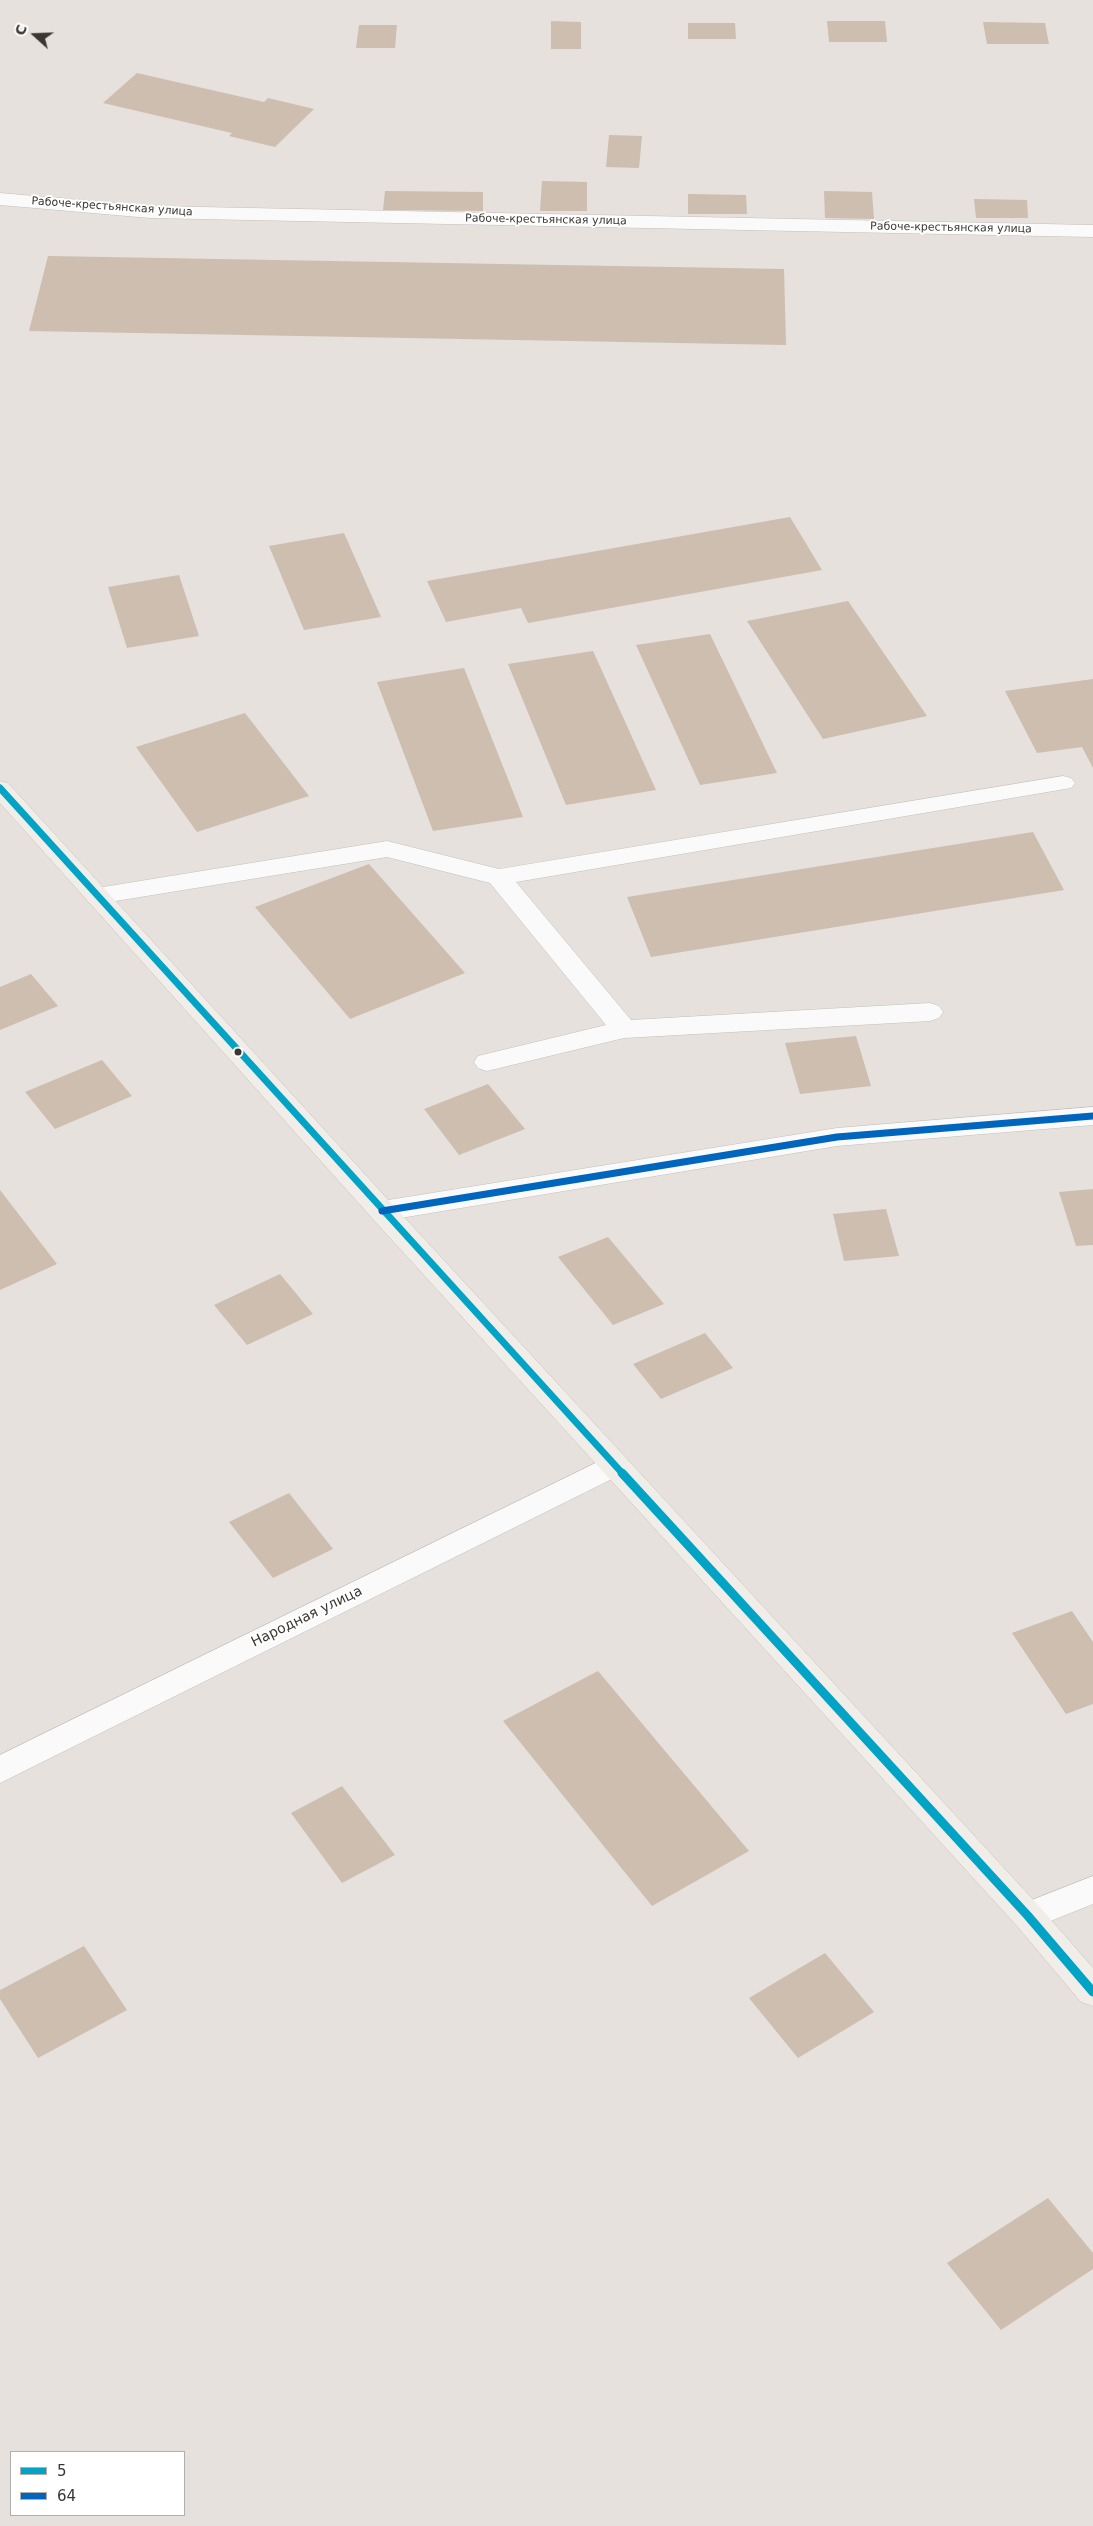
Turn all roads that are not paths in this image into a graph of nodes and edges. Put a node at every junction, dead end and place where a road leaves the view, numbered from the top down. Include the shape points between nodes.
1 (0, 199) edge
2 (1093, 231) edge
3 (1063, 782) dead end
4 (0, 788) edge
5 (499, 877) junction
6 (98, 896) junction
7 (930, 1012) dead end
8 (624, 1029) junction
9 (486, 1062) dead end
10 (1093, 1116) edge
11 (382, 1211) junction
12 (614, 1465) junction
13 (0, 1770) edge
14 (1093, 1890) edge
15 (1028, 1916) junction
16 (1093, 1992) edge

1 - 2 street, Рабоче-крестьянская улица via 150,212
3 - 5 street
4 - 6 main road
5 - 6 street via 387,849
5 - 8 street
6 - 11 main road
7 - 8 street
8 - 9 street
10 - 11 street via 837,1137
11 - 12 main road
12 - 13 street, Народная улица
12 - 15 main road
14 - 15 street
15 - 16 main road

